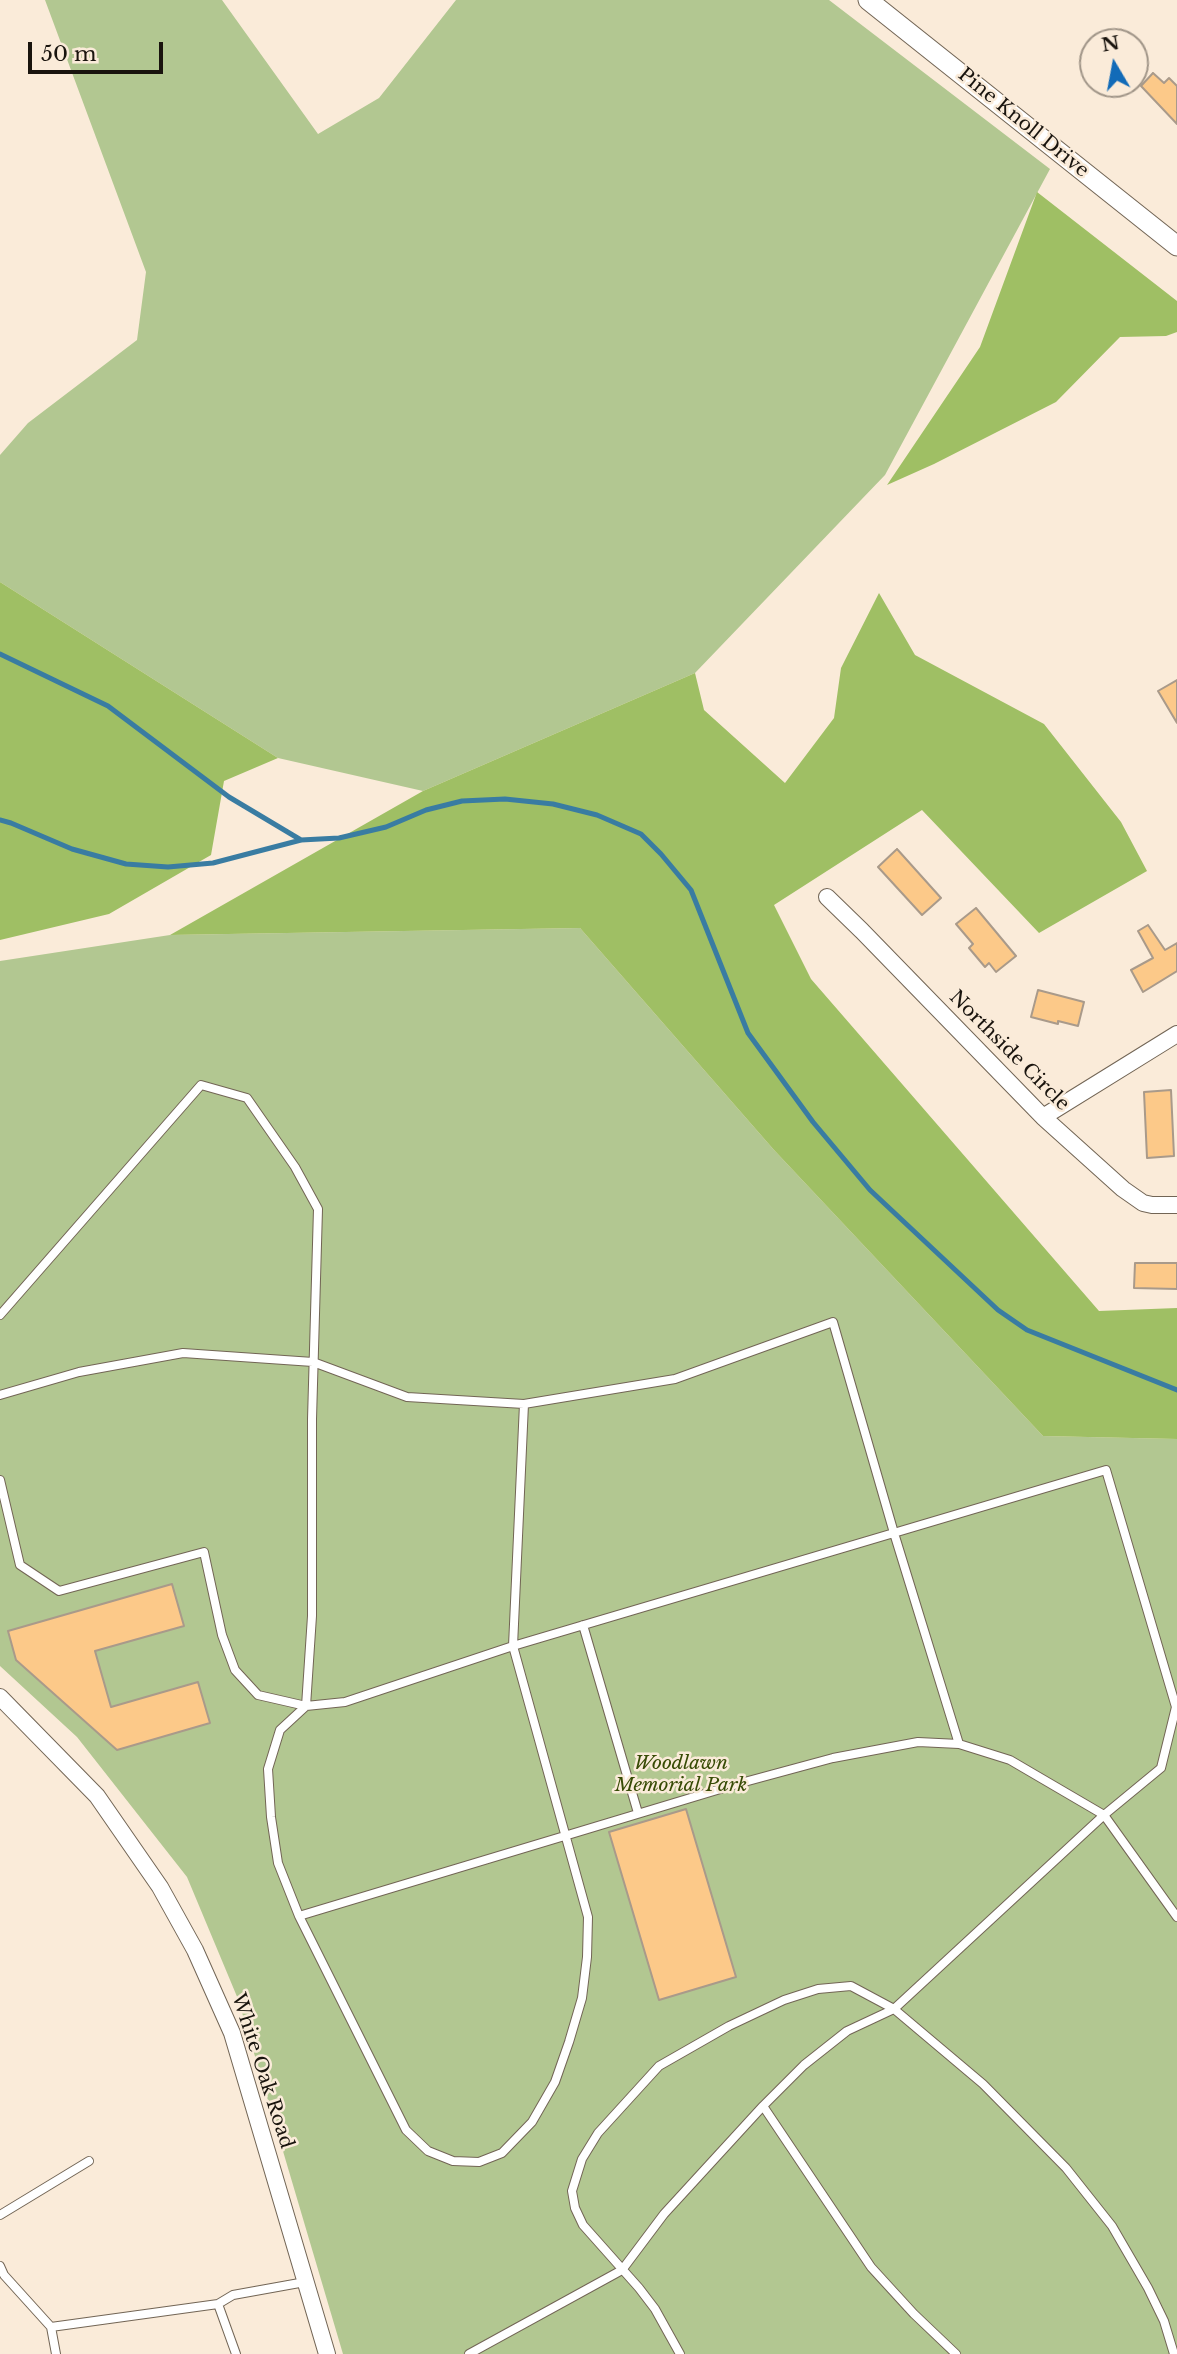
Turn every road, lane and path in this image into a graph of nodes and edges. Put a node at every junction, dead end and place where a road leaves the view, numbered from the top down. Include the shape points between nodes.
1 (868, 0) edge
2 (1177, 246) edge
3 (827, 897) dead end
4 (1177, 1034) edge
5 (1044, 1117) junction
6 (1177, 1205) edge
7 (0, 1315) edge
8 (313, 1362) junction
9 (0, 1395) edge
10 (524, 1405) junction
11 (0, 1480) edge
12 (894, 1533) junction
13 (583, 1625) junction
14 (513, 1646) junction
15 (0, 1697) edge
16 (306, 1706) junction
17 (959, 1744) junction
18 (638, 1813) junction
19 (1104, 1815) junction
20 (566, 1837) junction
21 (299, 1916) junction
22 (1177, 1917) edge
23 (894, 2009) junction
24 (763, 2106) junction
25 (89, 2161) dead end
26 (0, 2215) edge
27 (0, 2266) edge
28 (622, 2270) junction
29 (305, 2282) junction
30 (218, 2304) junction
31 (51, 2327) junction
32 (56, 2354) edge
33 (236, 2354) edge
34 (327, 2354) edge
35 (470, 2354) edge
36 (680, 2354) edge
37 (956, 2354) edge
38 (1174, 2354) edge

1 - 2 street, Pine Knoll Drive
3 - 5 street, Northside Circle
4 - 5 street
5 - 6 street, Northside Circle via 1135,1198 1152,1205
7 - 8 lane via 201,1085 247,1098 318,1209
8 - 9 lane via 183,1353 79,1372
8 - 10 lane via 407,1397
8 - 16 lane via 312,1616
10 - 12 lane via 675,1379 833,1322
10 - 14 lane
11 - 16 lane via 20,1565 59,1591 204,1552 222,1635 235,1670 258,1695
12 - 13 lane
12 - 17 lane
12 - 19 lane via 1106,1470 1176,1707 1161,1768
13 - 14 lane
13 - 18 lane
14 - 16 lane via 345,1702
14 - 20 lane
15 - 29 street, White Oak Road via 97,1796 180,1919 232,2034
16 - 21 lane via 281,1730 268,1769 278,1863
17 - 18 lane via 918,1742 833,1758
17 - 19 lane via 1010,1760
18 - 20 lane
19 - 22 lane
19 - 23 lane
20 - 21 lane
20 - 21 lane via 588,1917 582,1998 555,2082 532,2122 502,2153 479,2162 453,2161 428,2151 406,2130
23 - 24 lane via 847,2031
23 - 28 lane via 851,1986 818,1989 729,2026 659,2066 598,2133 582,2160 572,2191 583,2225
23 - 38 lane via 983,2084 1066,2168 1112,2227 1148,2288
24 - 28 lane via 664,2214
24 - 37 lane via 871,2267
25 - 26 lane
27 - 31 lane
28 - 35 lane
28 - 36 lane via 655,2309
29 - 30 lane via 233,2295
29 - 34 street, White Oak Road
30 - 31 lane
30 - 33 lane
31 - 32 lane

